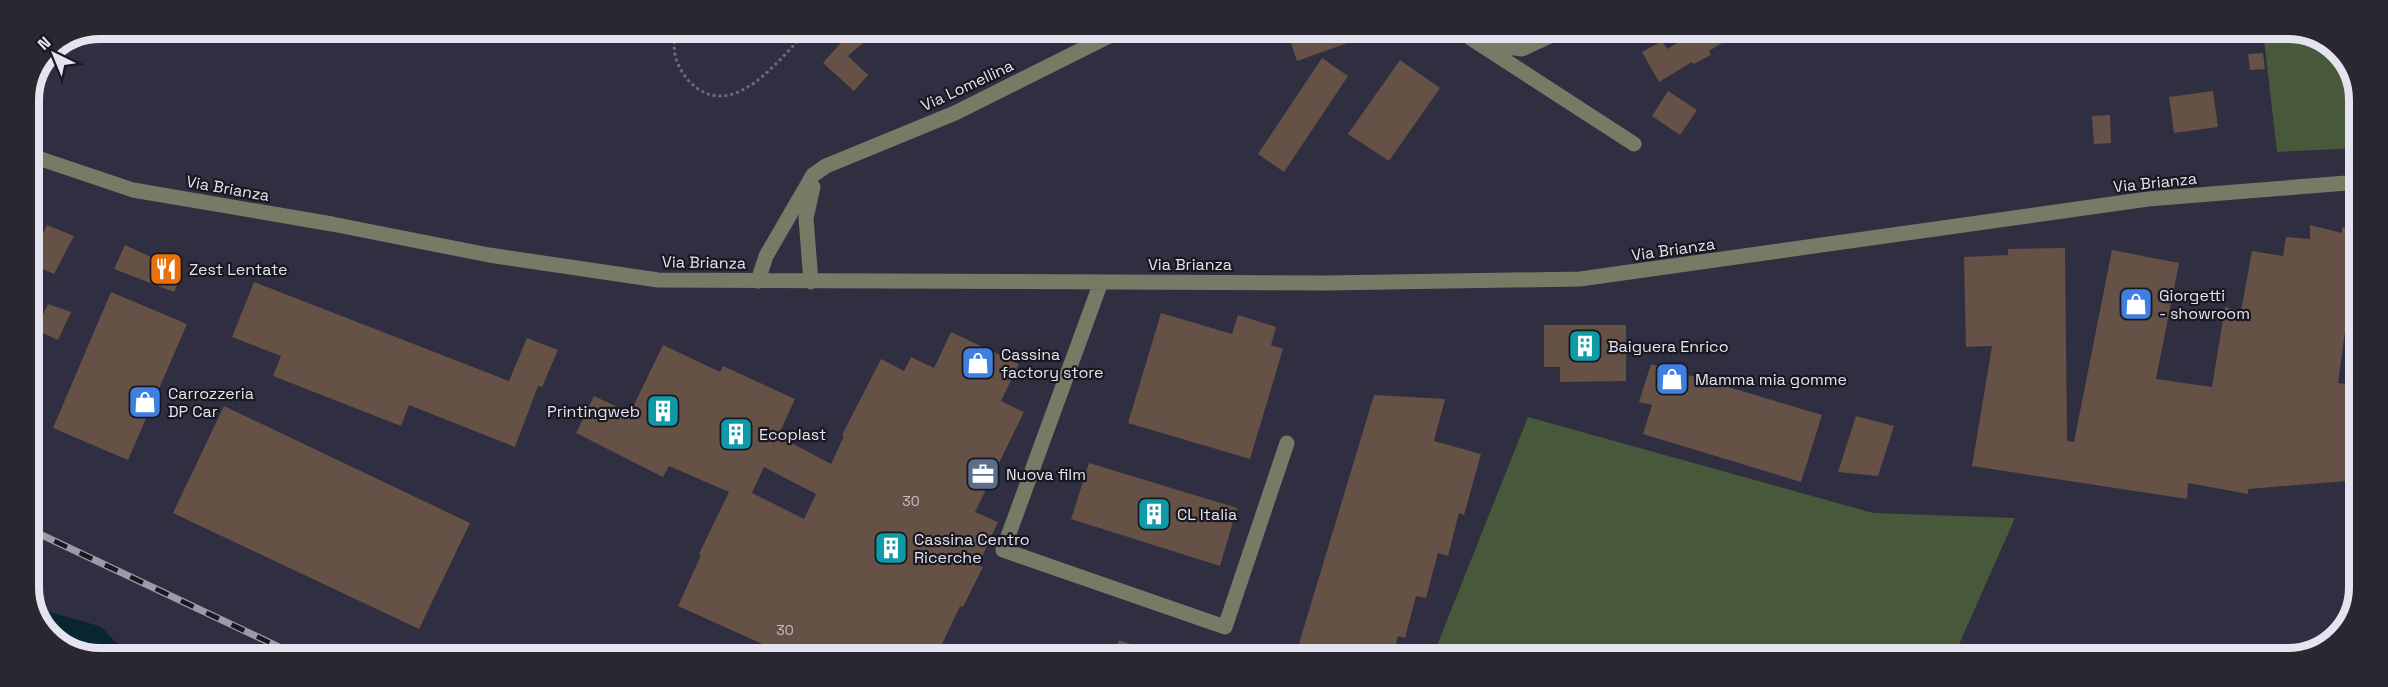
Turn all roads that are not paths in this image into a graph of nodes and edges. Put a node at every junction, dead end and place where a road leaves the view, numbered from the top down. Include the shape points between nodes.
1 (1103, 39) edge
2 (1472, 39) edge
3 (1544, 39) edge
4 (1478, 43) junction
5 (1634, 144) dead end
6 (39, 159) edge
7 (826, 166) junction
8 (2349, 183) edge
9 (758, 281) junction
10 (811, 282) junction
11 (1101, 282) junction
12 (1287, 442) dead end

1 - 7 street, Via Lomellina via 956,113
2 - 4 street
3 - 4 street via 1522,49
4 - 5 street
6 - 9 street, Via Brianza via 133,190 489,255 658,280
7 - 9 street, Via Lomellina via 813,175 766,256
7 - 10 street via 813,186 806,218
8 - 11 street, Via Brianza via 2148,199 1580,279
9 - 10 street, Via Brianza
10 - 11 street, Via Brianza
11 - 12 street via 1003,550 1226,627

